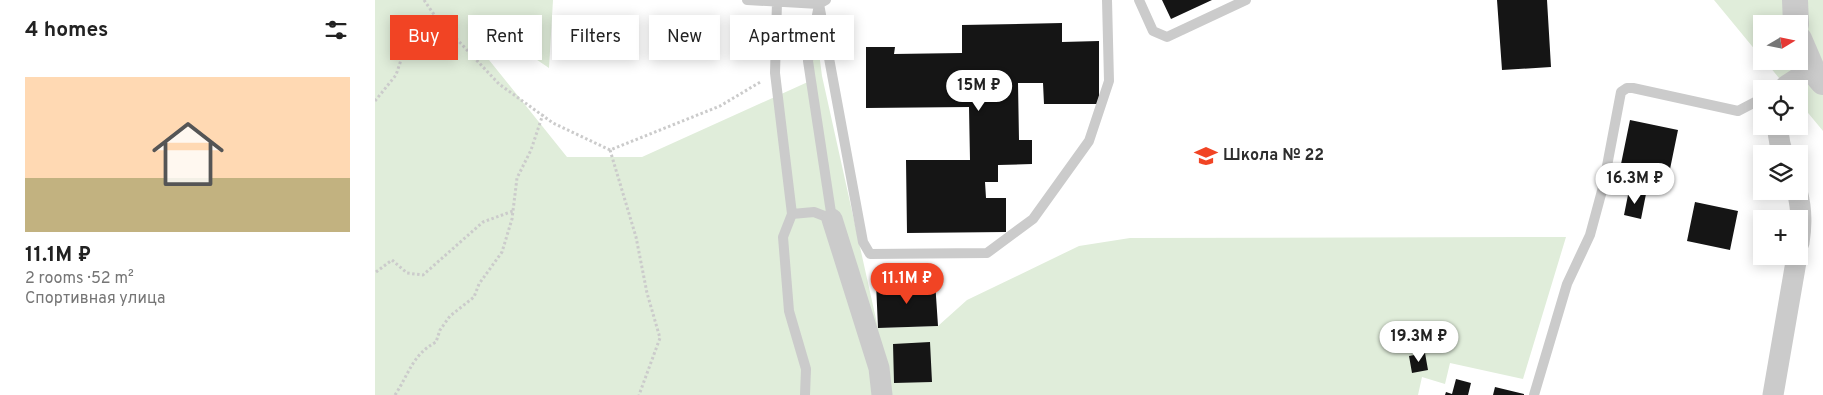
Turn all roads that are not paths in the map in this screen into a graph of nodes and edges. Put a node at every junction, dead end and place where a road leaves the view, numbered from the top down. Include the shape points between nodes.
1 (747, 0) edge
2 (1107, 0) edge
3 (1139, 0) edge
4 (1246, 0) edge
5 (1795, 0) edge
6 (777, 2) junction
7 (822, 2) edge
8 (1796, 15) edge
9 (1808, 58) edge
10 (1817, 76) edge
11 (1805, 80) edge
12 (1753, 103) edge
13 (792, 214) junction
14 (832, 218) junction
15 (1795, 265) edge
16 (805, 395) edge
17 (882, 395) edge
18 (1534, 395) edge
19 (1773, 395) edge

1 - 6 lane
2 - 7 lane via 1109,81 1089,141 1033,219 987,252 904,254 870,254 863,242
3 - 4 lane via 1153,31 1167,37
5 - 8 street
6 - 7 lane
6 - 13 lane via 775,74
7 - 14 lane via 808,61
9 - 10 street
10 - 11 street
12 - 18 lane via 1738,111 1633,88 1621,92 1603,187 1590,235 1567,284
13 - 14 lane via 814,212
13 - 16 lane via 783,238 789,310 806,369
14 - 17 street via 879,368
15 - 19 street

